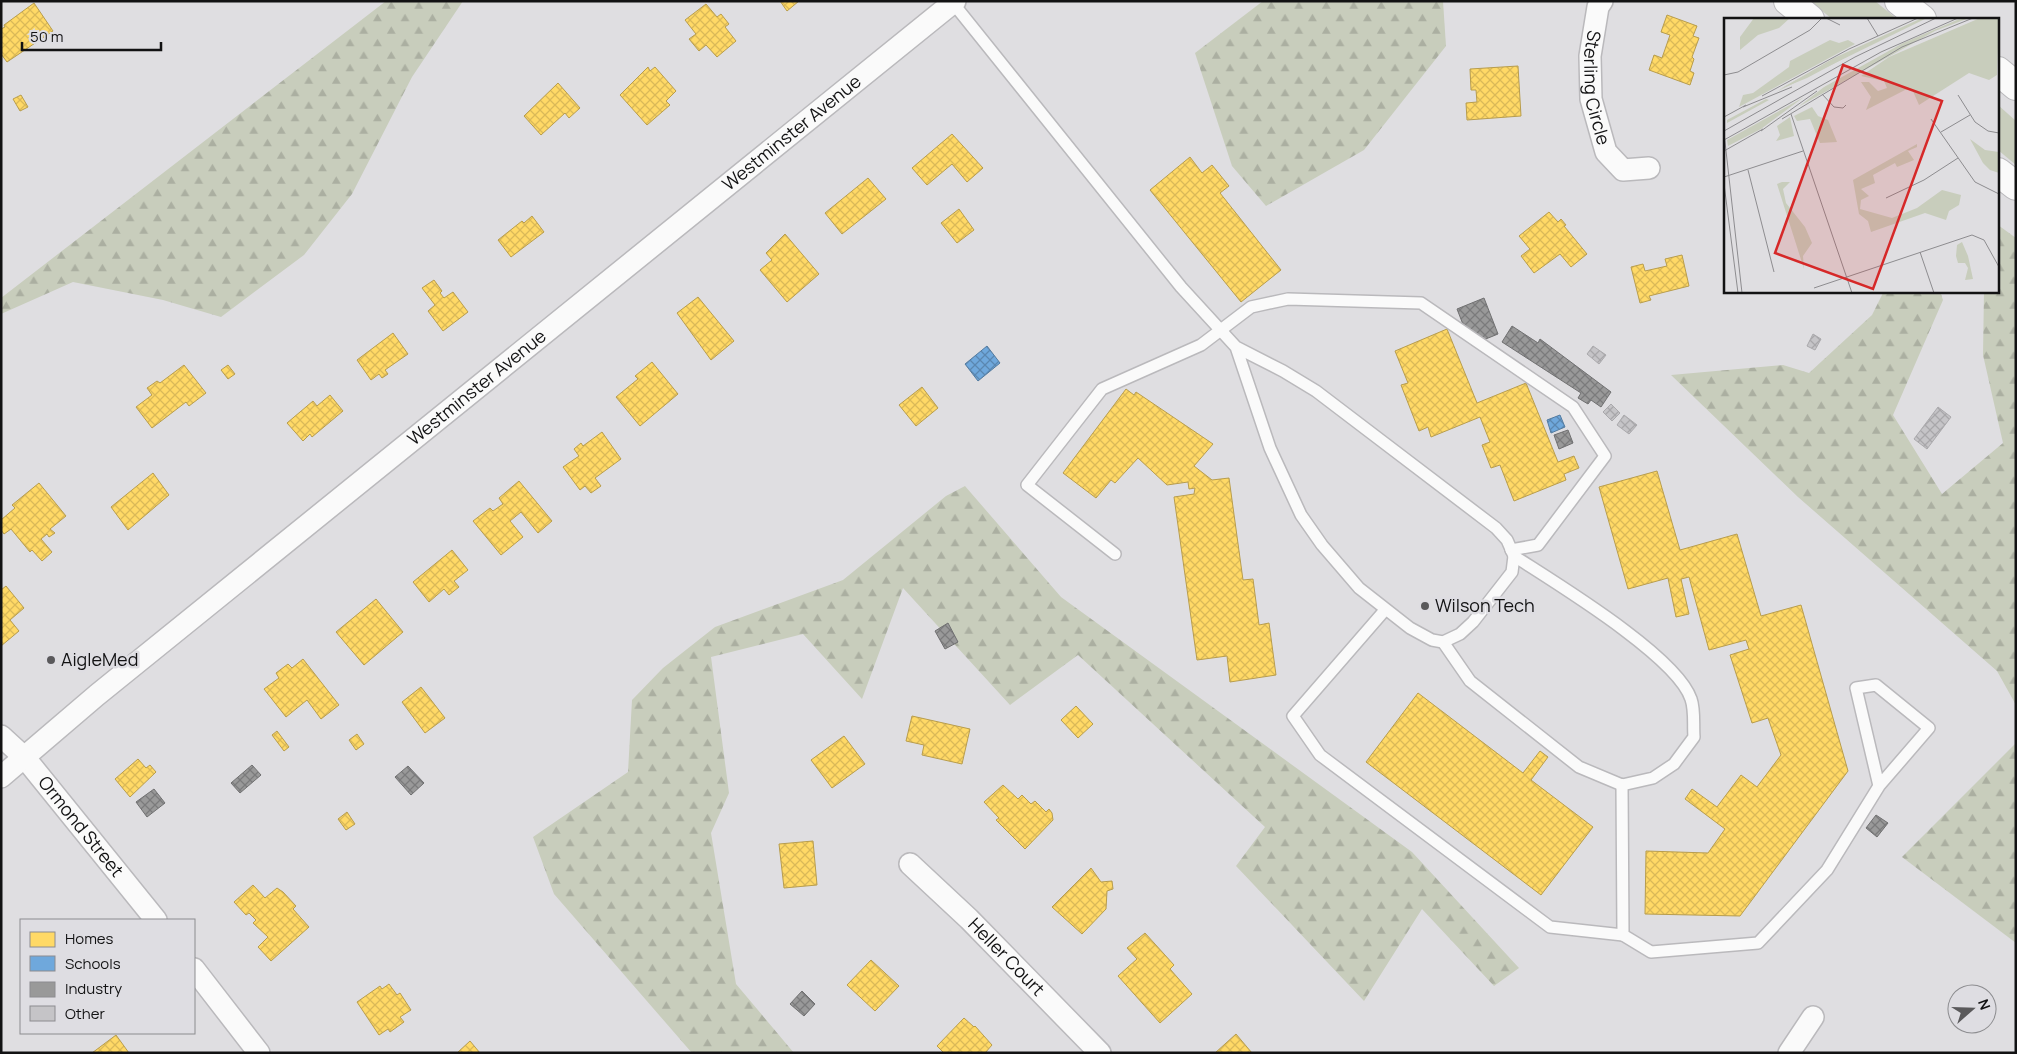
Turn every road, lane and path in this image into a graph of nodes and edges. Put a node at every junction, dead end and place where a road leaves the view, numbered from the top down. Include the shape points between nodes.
1 (1602, 1) edge
2 (1788, 1) edge
3 (1899, 1) edge
4 (1918, 1) edge
5 (954, 2) edge
6 (1809, 18) edge
7 (1921, 18) edge
8 (1937, 18) edge
9 (2000, 73) edge
10 (2000, 80) edge
11 (2016, 86) edge
12 (2016, 92) edge
13 (1649, 168) dead end
14 (2000, 174) edge
15 (2016, 186) edge
16 (1220, 329) junction
17 (1236, 346) junction
18 (1513, 553) junction
19 (1115, 554) dead end
20 (1385, 610) junction
21 (1443, 642) junction
22 (1, 736) edge
23 (25, 758) junction
24 (1, 777) edge
25 (1622, 784) junction
26 (1879, 786) junction
27 (910, 864) dead end
28 (155, 919) edge
29 (1624, 935) junction
30 (195, 970) edge
31 (1813, 1017) dead end
32 (259, 1053) edge
33 (1100, 1053) edge
34 (1790, 1053) edge

1 - 13 street, Sterling Circle via 1590,56 1591,99 1606,152 1623,170
2 - 6 main road
3 - 7 main road
4 - 8 main road
5 - 16 lane via 1181,287
5 - 23 street, Westminster Avenue via 97,695
9 - 11 main road
10 - 12 main road
14 - 15 main road
16 - 17 lane
16 - 18 lane via 1251,307 1288,299 1421,303 1573,407 1605,456 1538,545
16 - 19 lane via 1201,345 1102,389 1027,485
17 - 18 lane via 1316,391 1496,528
17 - 20 lane via 1270,448 1301,515 1322,545 1360,588
18 - 21 lane via 1512,572 1472,622 1460,634
18 - 25 lane via 1622,628 1678,677 1691,699 1694,737 1674,764 1653,778
20 - 21 lane via 1432,640
20 - 29 lane via 1293,716 1320,755 1550,927
21 - 25 lane via 1470,681 1579,767
22 - 23 street, Ormond Street
23 - 24 street, Westminster Avenue
23 - 28 street, Ormond Street
25 - 29 lane
26 - 26 lane via 1929,728 1876,685 1856,688
26 - 29 lane via 1828,870 1758,943 1651,952
27 - 33 street, Heller Court via 969,919
30 - 32 street
31 - 34 street

